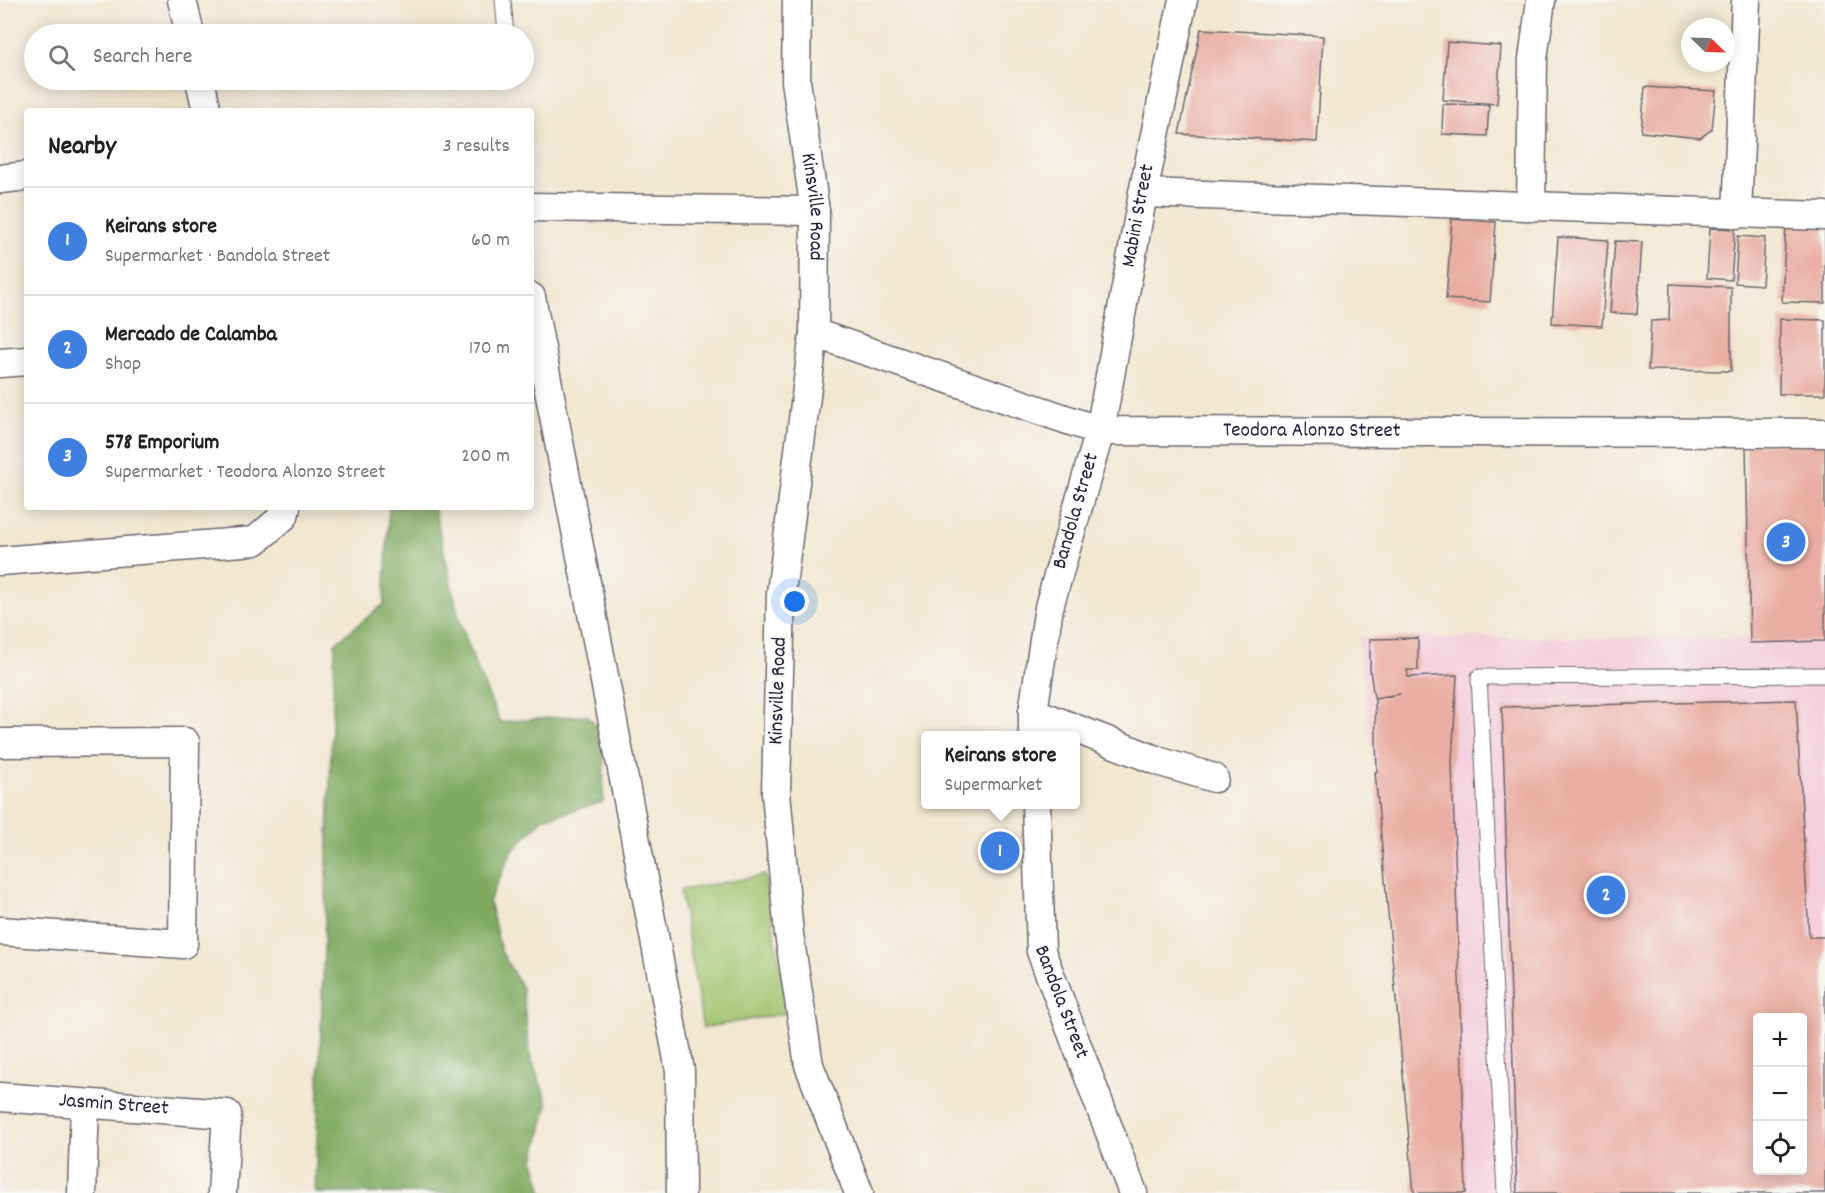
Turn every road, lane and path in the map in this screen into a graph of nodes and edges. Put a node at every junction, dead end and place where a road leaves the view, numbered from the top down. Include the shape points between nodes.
1 (182, 0) edge
2 (504, 0) edge
3 (797, 0) edge
4 (1184, 0) edge
5 (1541, 0) edge
6 (1746, 0) edge
7 (188, 24) edge
8 (505, 24) edge
9 (202, 90) edge
10 (206, 108) edge
11 (24, 176) edge
12 (0, 178) edge
13 (1143, 194) junction
14 (534, 207) edge
15 (1531, 207) junction
16 (815, 211) junction
17 (1737, 214) junction
18 (1825, 216) edge
19 (534, 313) edge
20 (814, 333) junction
21 (24, 361) edge
22 (0, 363) edge
23 (1100, 431) junction
24 (1825, 433) edge
25 (285, 510) edge
26 (0, 561) edge
27 (1825, 675) edge
28 (1033, 723) edge
29 (1059, 731) edge
30 (1080, 737) edge
31 (0, 743) edge
32 (1214, 778) dead end
33 (1036, 809) edge
34 (0, 932) edge
35 (0, 1097) edge
36 (85, 1104) junction
37 (82, 1193) edge
38 (222, 1193) edge
39 (681, 1193) edge
40 (859, 1193) edge
41 (1133, 1193) edge
42 (1506, 1193) edge

1 - 7 street
2 - 8 lane
3 - 16 street, Kinsville Road via 796,81
4 - 13 street, Mabini Street
5 - 15 street via 1533,59
6 - 17 street
9 - 10 street
11 - 12 street
13 - 15 street
13 - 23 street, Mabini Street
14 - 16 street
15 - 17 street
16 - 20 street, Kinsville Road
17 - 18 street
19 - 39 street via 680,1070
20 - 23 street, Teodora Alonzo Street
20 - 40 street, Kinsville Road via 782,593 776,793 789,934 809,1065
21 - 22 street
23 - 24 street, Teodora Alonzo Street
23 - 28 street, Bandola Street via 1049,608
25 - 26 street via 284,516 255,541
27 - 42 lane via 1479,677
28 - 29 street
30 - 32 street
31 - 34 street via 185,742 183,944
33 - 41 street, Bandola Street via 1041,951
35 - 36 street, Jasmin Street
36 - 37 street
36 - 38 street, Jasmin Street via 227,1114

